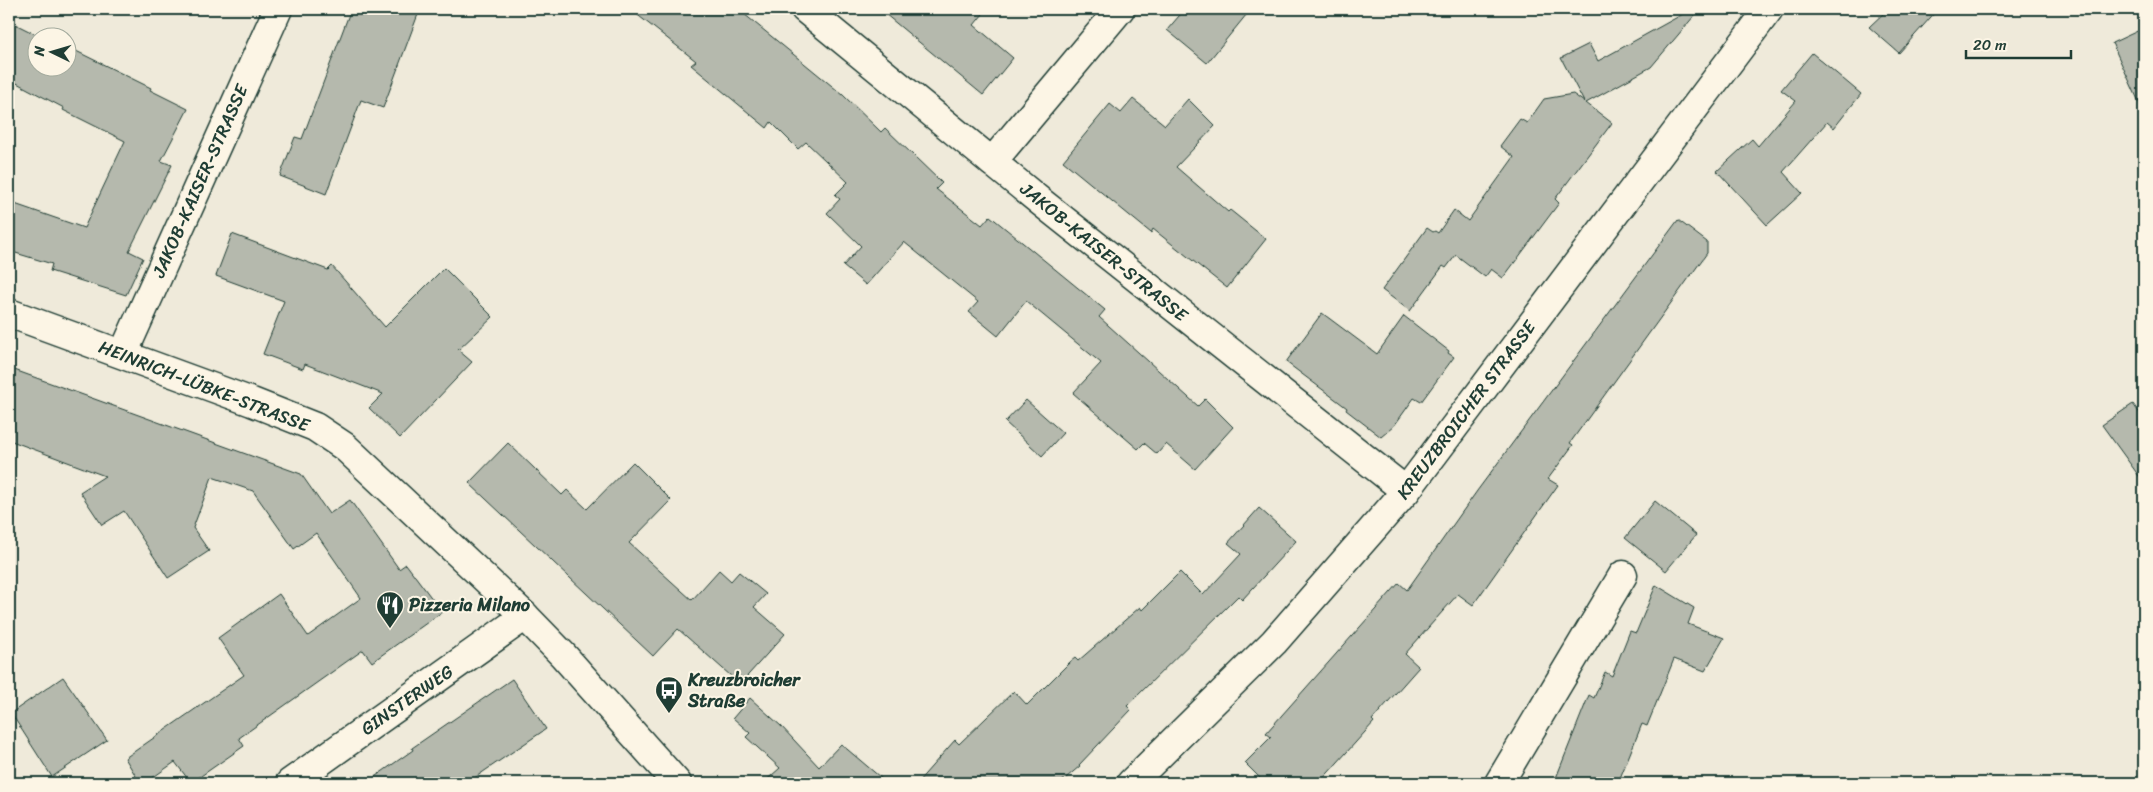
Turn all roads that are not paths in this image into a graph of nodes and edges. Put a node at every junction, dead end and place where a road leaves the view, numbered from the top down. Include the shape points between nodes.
1 (278, 9) edge
2 (805, 9) edge
3 (1120, 9) edge
4 (1769, 9) edge
5 (992, 162) junction
6 (9, 313) edge
7 (123, 354) junction
8 (1406, 491) junction
9 (1623, 575) dead end
10 (525, 616) junction
11 (290, 783) edge
12 (677, 783) edge
13 (1131, 783) edge
14 (1499, 783) edge

1 - 7 street, JAKOB-KAISER-STRASSE
2 - 5 street, JAKOB-KAISER-STRASSE
3 - 5 street
4 - 8 street, KREUZBROICHER STRASSE
5 - 8 street, JAKOB-KAISER-STRASSE
6 - 7 street, HEINRICH-LÜBKE-STRASSE
7 - 10 street, HEINRICH-LÜBKE-STRASSE via 315,427 345,447
8 - 13 street, KREUZBROICHER STRASSE via 1274,642
9 - 14 street
10 - 11 street, GINSTERWEG
10 - 12 street, HEINRICH-LÜBKE-STRASSE

